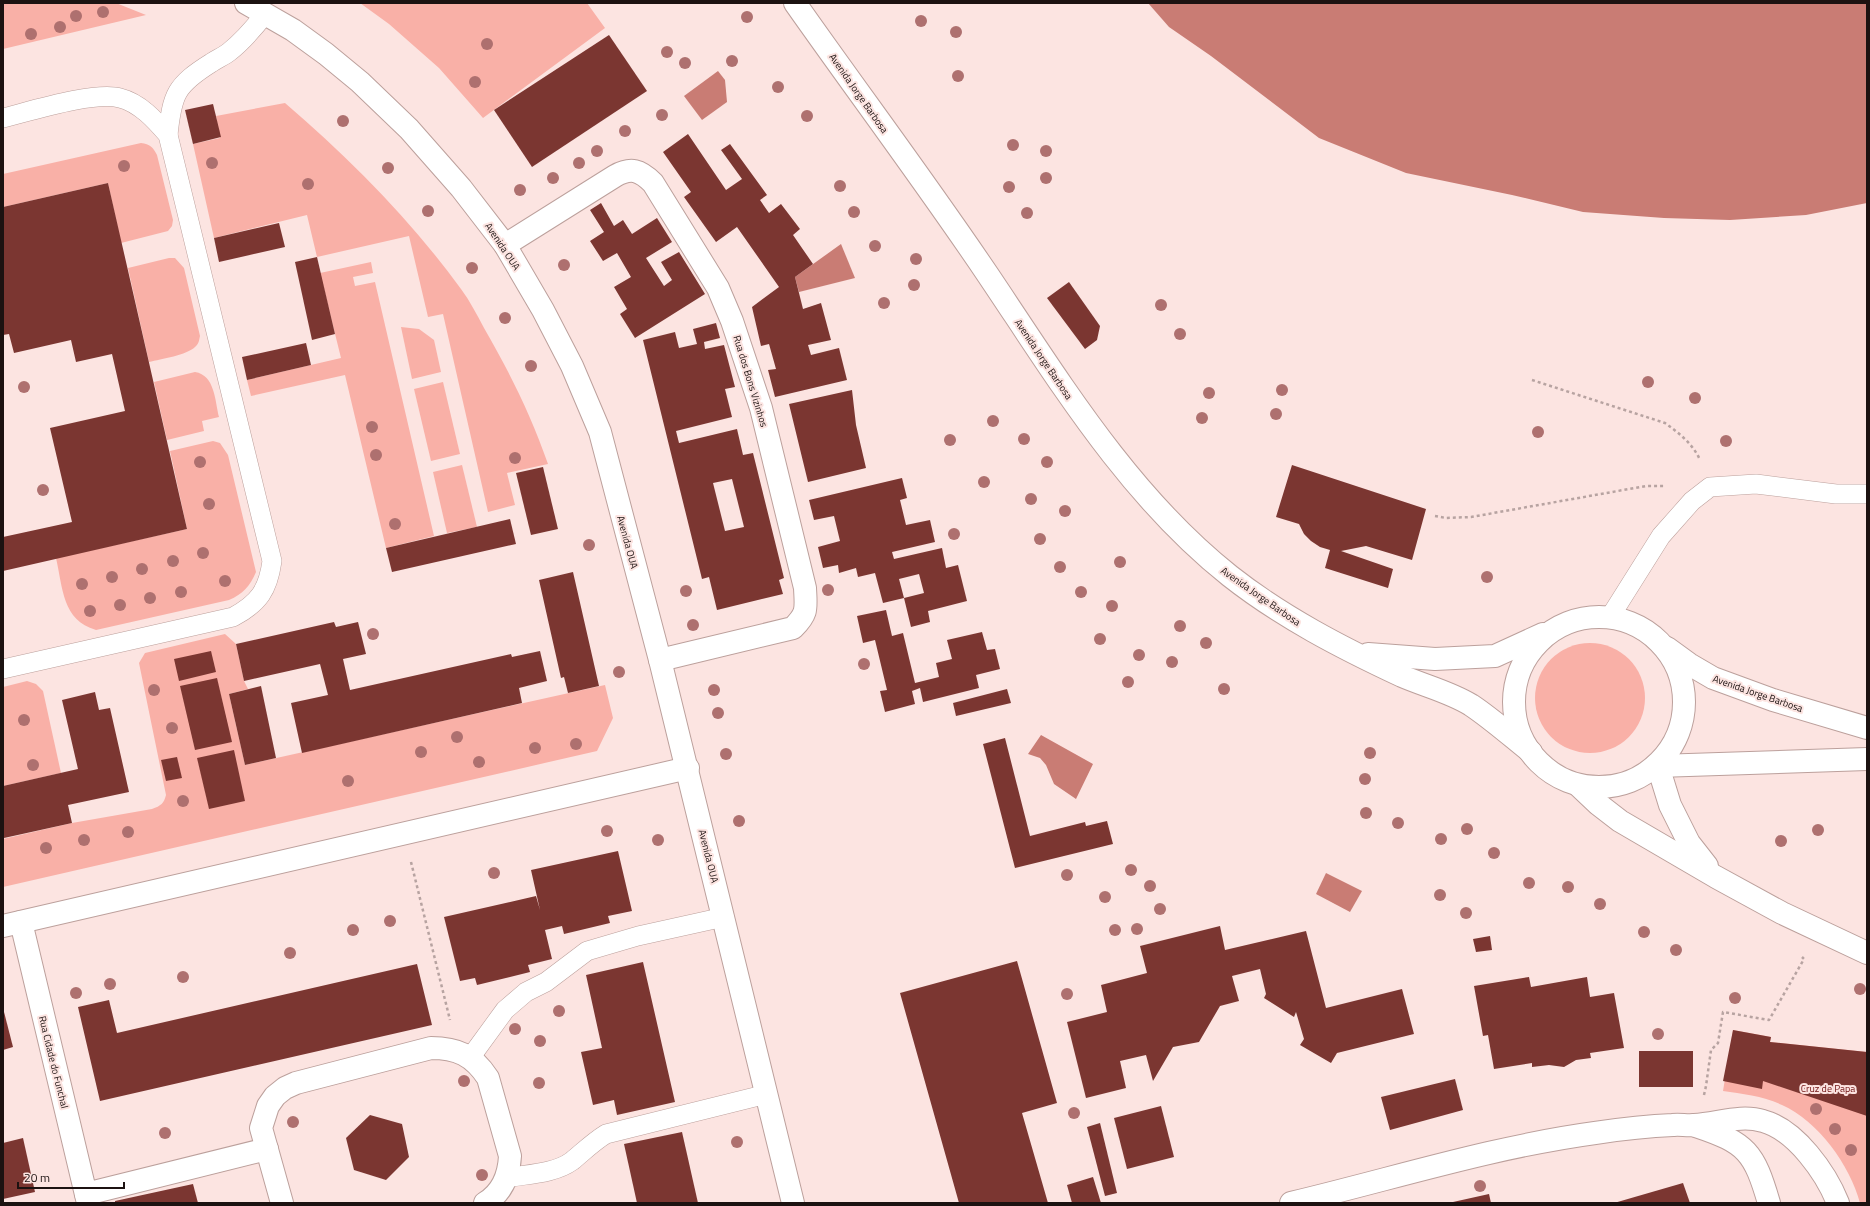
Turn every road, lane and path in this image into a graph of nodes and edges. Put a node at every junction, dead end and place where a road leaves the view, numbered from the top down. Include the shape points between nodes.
1 (246, 3) edge
2 (795, 3) edge
3 (265, 14) junction
4 (3, 118) edge
5 (168, 135) junction
6 (504, 245) junction
7 (1532, 380) dead end
8 (1710, 488) junction
9 (1867, 494) edge
10 (1436, 516) dead end
11 (1610, 617) junction
12 (1552, 630) junction
13 (1658, 641) junction
14 (1354, 653) junction
15 (660, 660) junction
16 (3, 669) edge
17 (1867, 728) edge
18 (1530, 752) junction
19 (1867, 759) edge
20 (1658, 766) junction
21 (688, 768) junction
22 (1579, 786) junction
23 (404, 833) junction
24 (1716, 877) junction
25 (724, 917) junction
26 (12, 924) edge
27 (1867, 953) edge
28 (1798, 955) dead end
29 (464, 1054) junction
30 (1706, 1086) dead end
31 (767, 1094) junction
32 (1693, 1125) junction
33 (267, 1149) junction
34 (506, 1178) junction
35 (87, 1199) edge
36 (282, 1203) edge
37 (485, 1203) edge
38 (794, 1203) edge
39 (1291, 1203) edge
40 (1769, 1203) edge
41 (1838, 1203) edge

1 - 3 street, Avenida OUA
2 - 14 street, Avenida Jorge Barbosa via 987,273 1070,398 1147,496 1185,536 1230,576 1277,610
3 - 5 lane via 244,40 181,86 170,110
3 - 6 street, Avenida OUA via 326,54 409,129 456,182
4 - 5 lane via 99,96 120,98 138,106
5 - 16 lane via 272,561 270,579 261,596 248,609 233,617
6 - 15 street, Avenida OUA via 543,310 572,366 600,432
6 - 15 street, Rua dos Bons Vizinhos via 614,176 624,171 644,174 653,183 718,288 732,321 761,408 805,588 806,610 803,619 793,628
7 - 8 path via 1665,423 1683,436 1697,454
8 - 9 lane via 1756,484 1836,494
8 - 10 path via 1646,486 1471,517
8 - 11 lane via 1692,501 1661,536
11 - 12 street, Avenida Jorge Barbosa via 1583,618
11 - 13 street, Avenida Jorge Barbosa via 1639,627
12 - 14 street, Avenida Jorge Barbosa via 1495,656 1436,659
12 - 18 street via 1532,649 1519,673 1514,700 1518,727
13 - 17 street, Avenida Jorge Barbosa via 1713,678 1773,700
13 - 20 street via 1673,660 1682,683 1684,707 1676,738
14 - 18 street, Avenida Jorge Barbosa via 1470,705
15 - 21 street, Avenida OUA
18 - 22 street, Avenida Jorge Barbosa via 1549,770
19 - 20 street
20 - 22 street via 1622,784 1595,788
20 - 24 street via 1670,805 1689,843
21 - 23 street
21 - 25 street, Avenida OUA
22 - 24 street via 1620,821
23 - 26 street
23 - 29 path
24 - 27 street via 1782,913
25 - 29 lane via 638,936 587,951 546,982 526,992 505,1010
25 - 31 street, Avenida OUA
26 - 35 street, Rua Cidade do Funchal
28 - 30 path via 1804,958 1769,1020 1723,1012 1718,1043 1711,1050
29 - 33 street via 446,1048 430,1048 285,1088 275,1096 263,1117 261,1128
29 - 34 street via 481,1067 488,1078 510,1156
31 - 34 lane via 606,1134 561,1167
31 - 38 street, Avenida OUA
32 - 39 street via 1638,1127 1556,1140 1492,1153
32 - 40 street via 1731,1139 1747,1151
32 - 41 street via 1746,1118 1775,1126 1798,1144 1823,1173
33 - 35 street
33 - 36 street
34 - 37 street via 499,1191

